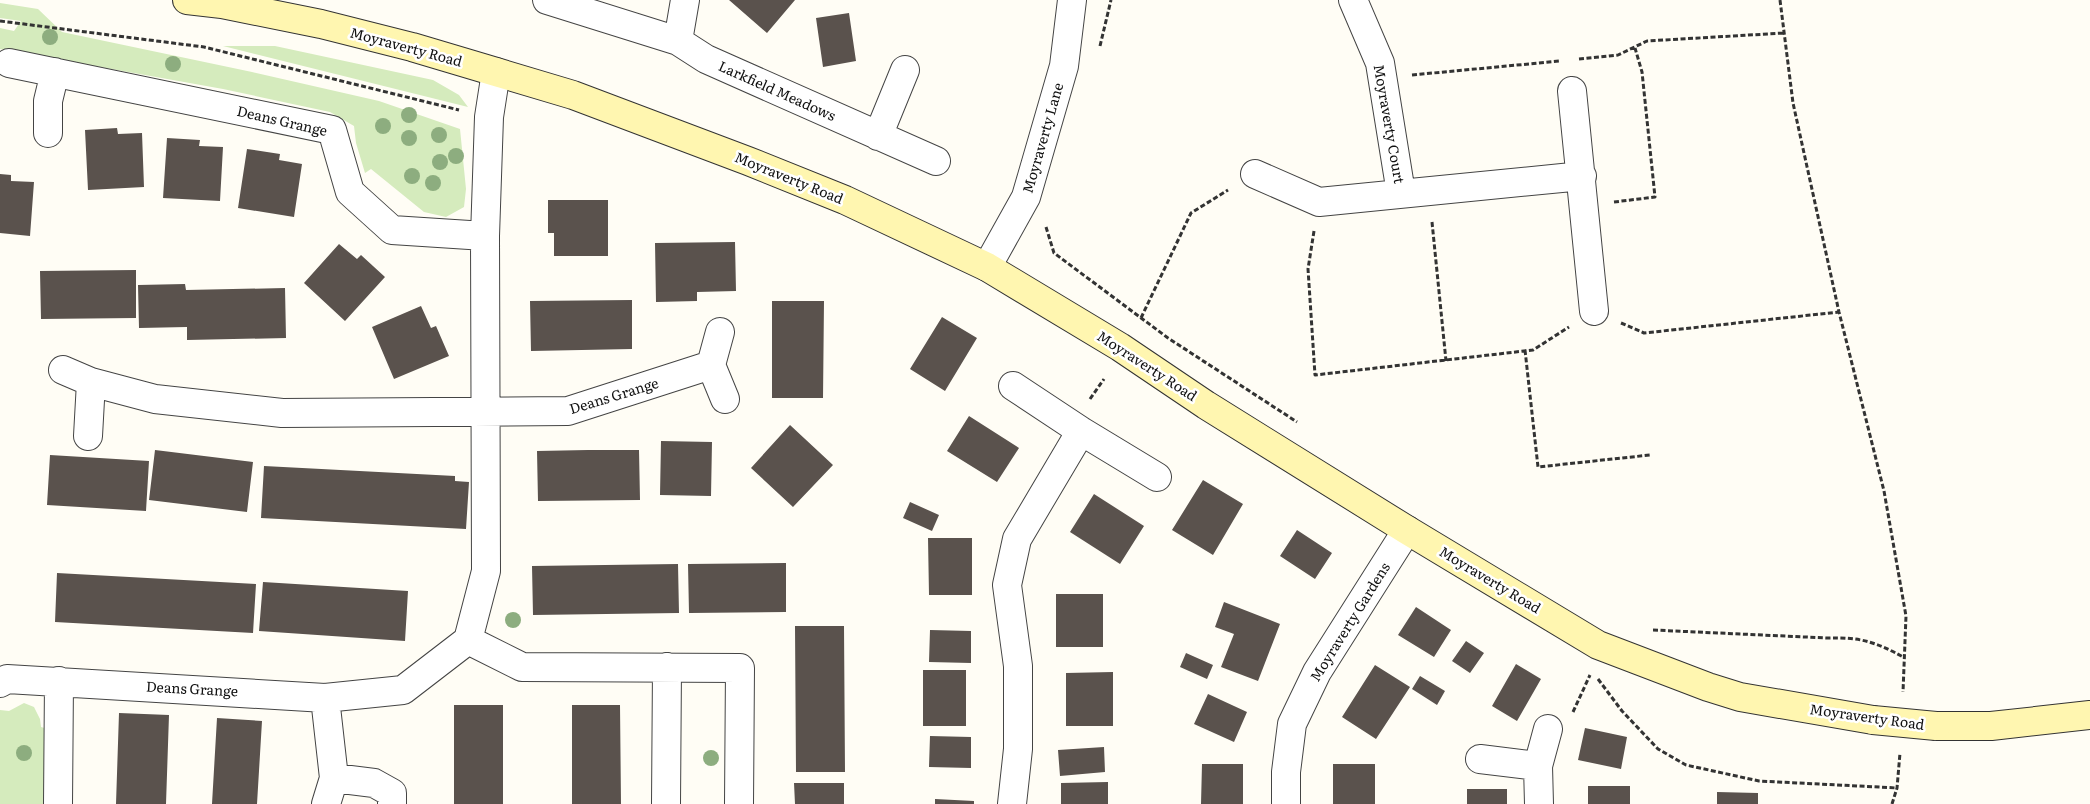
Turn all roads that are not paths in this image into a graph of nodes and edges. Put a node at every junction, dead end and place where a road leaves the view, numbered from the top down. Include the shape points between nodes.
1 (187, 0) edge
2 (547, 0) edge
3 (685, 0) edge
4 (1072, 0) edge
5 (1354, 0) edge
6 (678, 41) junction
7 (9, 63) dead end
8 (905, 70) dead end
9 (55, 72) junction
10 (496, 72) junction
11 (1572, 91) dead end
12 (48, 133) dead end
13 (878, 136) junction
14 (936, 161) dead end
15 (1255, 174) road end
16 (1582, 176) junction
17 (1401, 193) junction
18 (484, 236) junction
19 (987, 267) junction
20 (1594, 311) road end
21 (720, 332) dead end
22 (711, 365) junction
23 (63, 370) dead end
24 (91, 382) junction
25 (1013, 386) dead end
26 (724, 400) dead end
27 (485, 412) junction
28 (1082, 431) junction
29 (88, 436) dead end
30 (1156, 477) dead end
31 (1407, 530) junction
32 (468, 640) junction
33 (667, 667) junction
34 (59, 681) junction
35 (0, 683) edge
36 (325, 698) junction
37 (2090, 715) edge
38 (1548, 729) road end
39 (1480, 759) dead end
40 (1538, 766) junction
41 (334, 778) junction
42 (58, 804) edge
43 (326, 804) edge
44 (392, 804) edge
45 (666, 804) edge
46 (739, 804) edge
47 (1012, 804) edge
48 (1286, 804) edge
49 (1539, 804) edge

1 - 10 street, Moyraverty Road via 321,24
2 - 6 street, Larkfield Meadows
3 - 6 street
4 - 19 street, Moyraverty Lane via 1064,66 1026,198
5 - 17 street, Moyraverty Court via 1380,63
6 - 13 street, Larkfield Meadows via 706,60
7 - 9 street, Deans Grange
8 - 13 street
9 - 12 street via 48,101
9 - 18 street, Deans Grange via 332,130 350,192 392,230
10 - 18 street via 489,117
10 - 19 street, Moyraverty Road via 573,95 748,161 845,200
11 - 16 street
13 - 14 street, Larkfield Meadows
15 - 17 street, Moyraverty Court via 1319,202
16 - 17 street, Moyraverty Court
16 - 20 street
18 - 27 street
19 - 31 street, Moyraverty Road via 1120,347 1206,405
21 - 22 street
22 - 26 street
22 - 27 street, Deans Grange via 568,411
23 - 24 street, Deans Grange
24 - 27 street, Deans Grange via 155,399 282,413
24 - 29 street
25 - 28 street
27 - 32 street via 486,571
28 - 30 street
28 - 47 street via 1017,539 1007,585 1018,666 1018,749
31 - 37 street, Moyraverty Road, bridge via 1598,645 1740,696 1873,720 1936,726 1991,726
31 - 48 street, Moyraverty Gardens via 1317,672 1292,724
32 - 33 street via 522,667
32 - 36 street, Deans Grange via 403,690
33 - 45 street
33 - 46 street via 740,668
34 - 35 street, Deans Grange via 7,679
34 - 36 street, Deans Grange
34 - 42 street
36 - 41 street
38 - 40 street
39 - 40 street
40 - 49 street
41 - 43 street
41 - 44 street via 374,783 392,793

